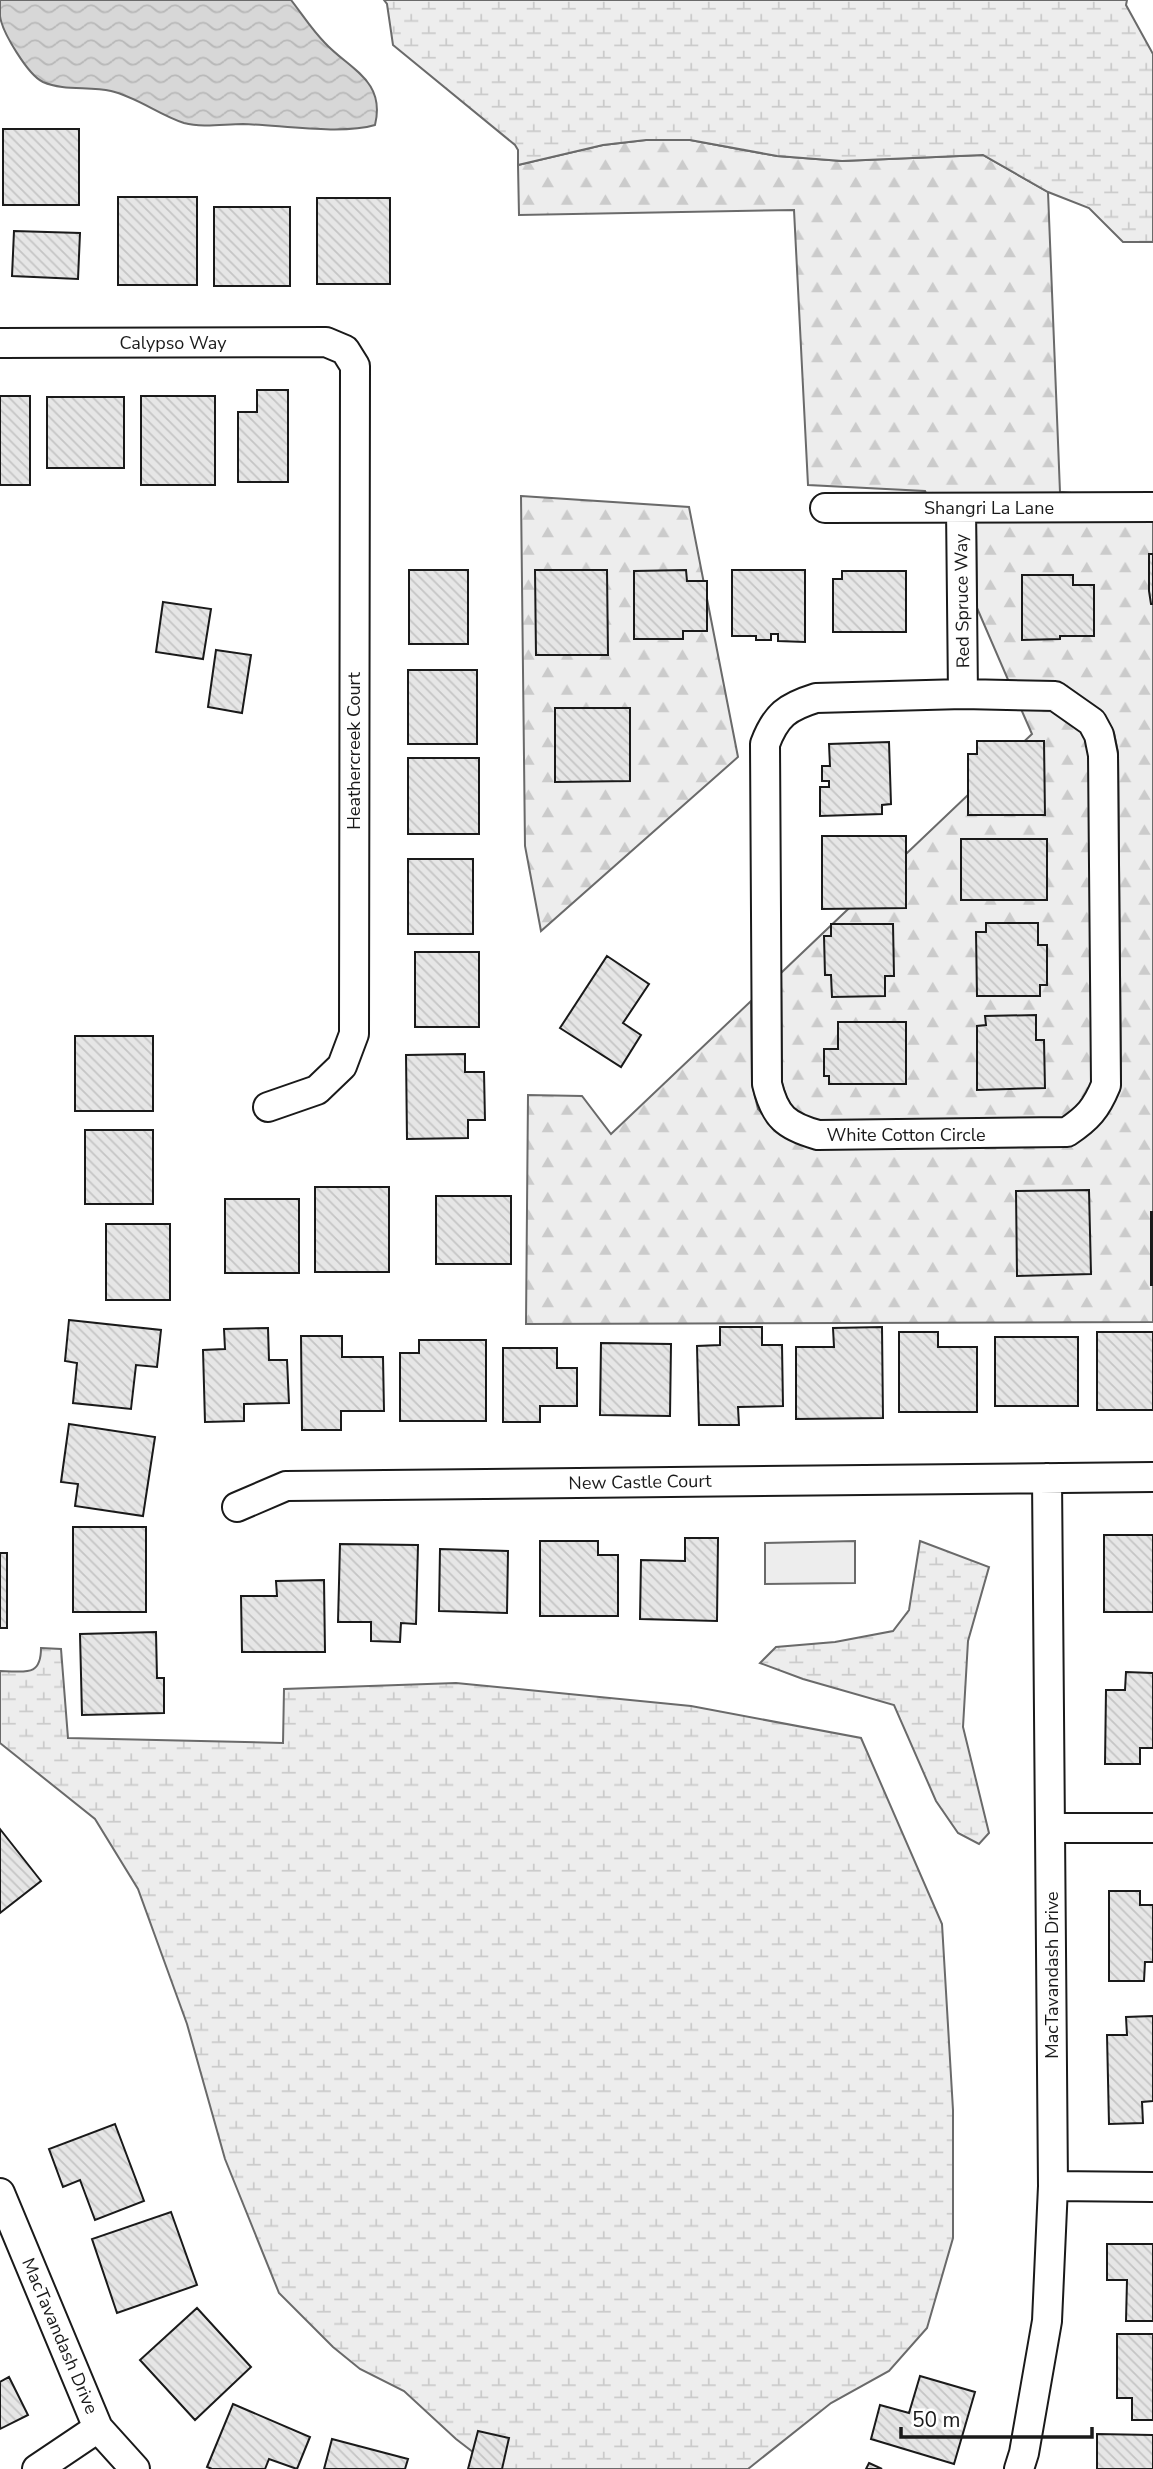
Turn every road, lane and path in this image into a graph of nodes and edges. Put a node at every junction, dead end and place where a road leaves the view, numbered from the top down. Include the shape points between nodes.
1 (0, 343) edge
2 (345, 350) joint
3 (825, 508) dead end
4 (961, 508) junction
5 (1153, 508) edge
6 (963, 694) junction
7 (268, 1107) dead end
8 (1047, 1478) junction
9 (1153, 1478) edge
10 (237, 1507) dead end
11 (1051, 1828) junction
12 (1153, 1828) edge
13 (1052, 2186) junction
14 (1153, 2187) edge
15 (0, 2193) edge
16 (98, 2428) junction
17 (37, 2469) edge
18 (135, 2469) edge
19 (1019, 2469) edge

1 - 2 street, Calypso Way via 326,342
2 - 7 street, Heathercreek Court via 355,366 354,1034 342,1066 317,1090
3 - 4 street, Shangri La Lane
4 - 5 street, Shangri La Lane
4 - 6 street, Red Spruce Way
6 - 6 street, White Cotton Circle via 1055,696 1091,722 1099,735 1103,755 1106,1085 1087,1118 1067,1132 818,1135 795,1129 772,1107 767,1084 765,744 780,716 794,704 816,698
8 - 9 street, New Castle Court
8 - 10 street, New Castle Court via 286,1486
8 - 11 street, MacTavandash Drive
11 - 12 street
11 - 13 street, MacTavandash Drive
13 - 14 street
13 - 19 street, MacTavandash Drive via 1047,2321
15 - 16 street, MacTavandash Drive
16 - 17 street
16 - 18 street, MacTavandash Drive

